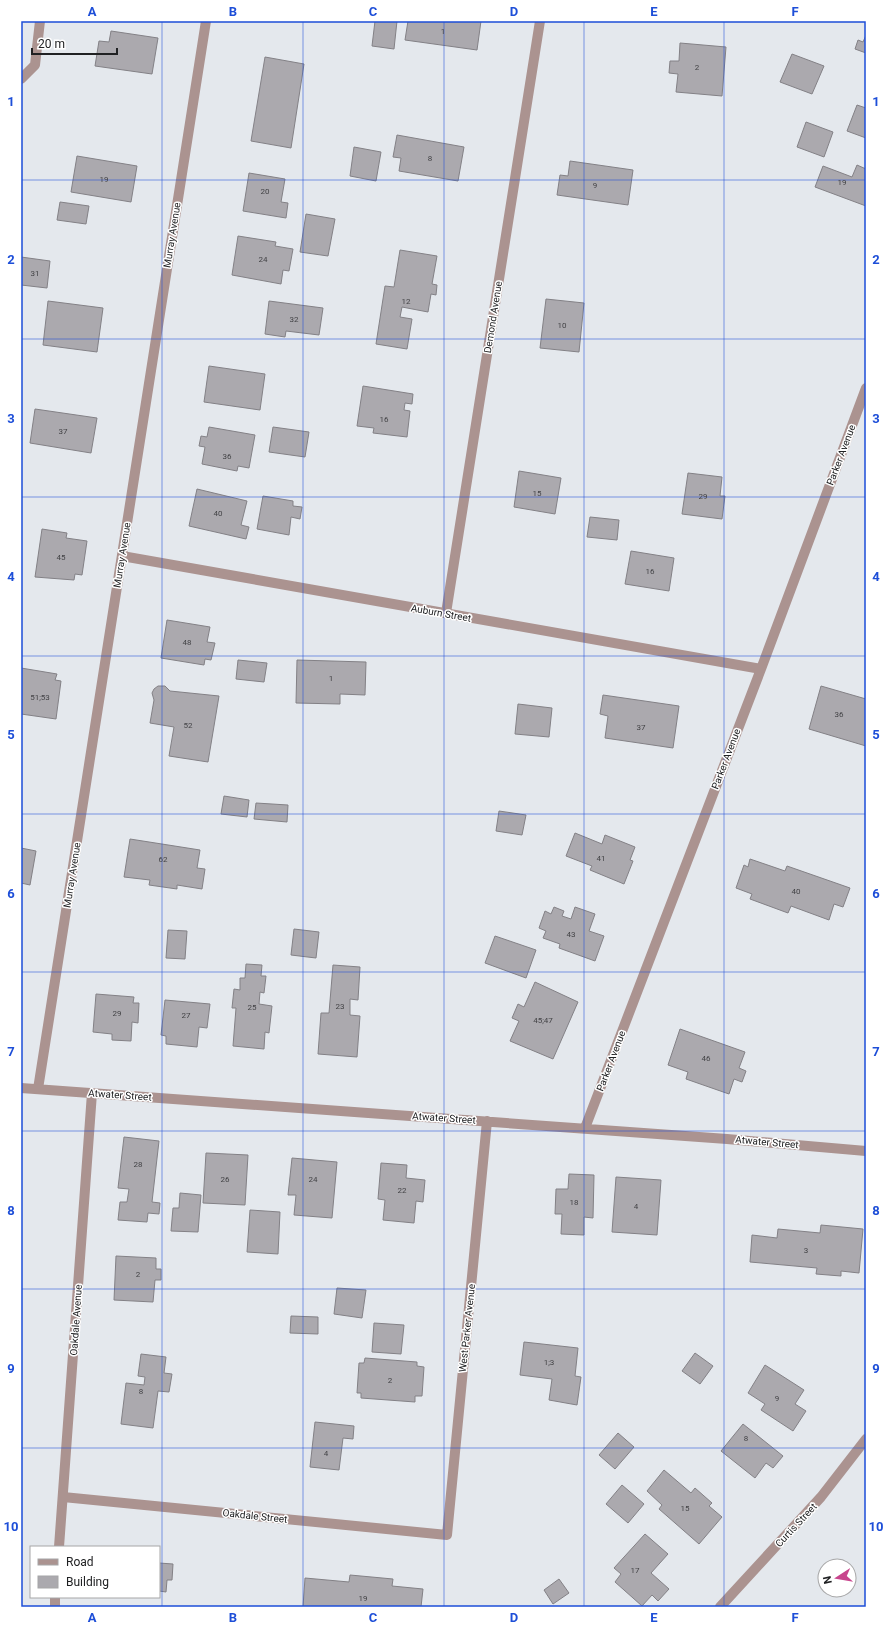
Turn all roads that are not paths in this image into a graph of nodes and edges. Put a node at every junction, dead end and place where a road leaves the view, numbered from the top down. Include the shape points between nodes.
1 (40, 21) edge
2 (206, 21) edge
3 (540, 21) edge
4 (21, 79) edge
5 (866, 388) edge
6 (122, 556) junction
7 (446, 614) junction
8 (761, 669) junction
9 (21, 1088) edge
10 (38, 1089) junction
11 (92, 1093) junction
12 (487, 1121) junction
13 (585, 1128) junction
14 (866, 1151) edge
15 (866, 1439) edge
16 (63, 1497) junction
17 (447, 1534) joint
18 (59, 1546) edge
19 (720, 1607) edge

1 - 4 street via 35,65
2 - 6 street, Murray Avenue
3 - 7 street, Demond Avenue
5 - 8 street, Parker Avenue
6 - 7 street, Auburn Street
6 - 10 street, Murray Avenue
7 - 8 street, Auburn Street
8 - 13 street, Parker Avenue
9 - 10 street, Atwater Street
10 - 11 street, Atwater Street
11 - 12 street, Atwater Street
11 - 16 street, Oakdale Avenue
12 - 13 street, Atwater Street
12 - 17 street, West Parker Avenue
13 - 14 street, Atwater Street
15 - 19 street, Curtis Street via 822,1497
16 - 17 street, Oakdale Street
16 - 18 street, Oakdale Avenue

